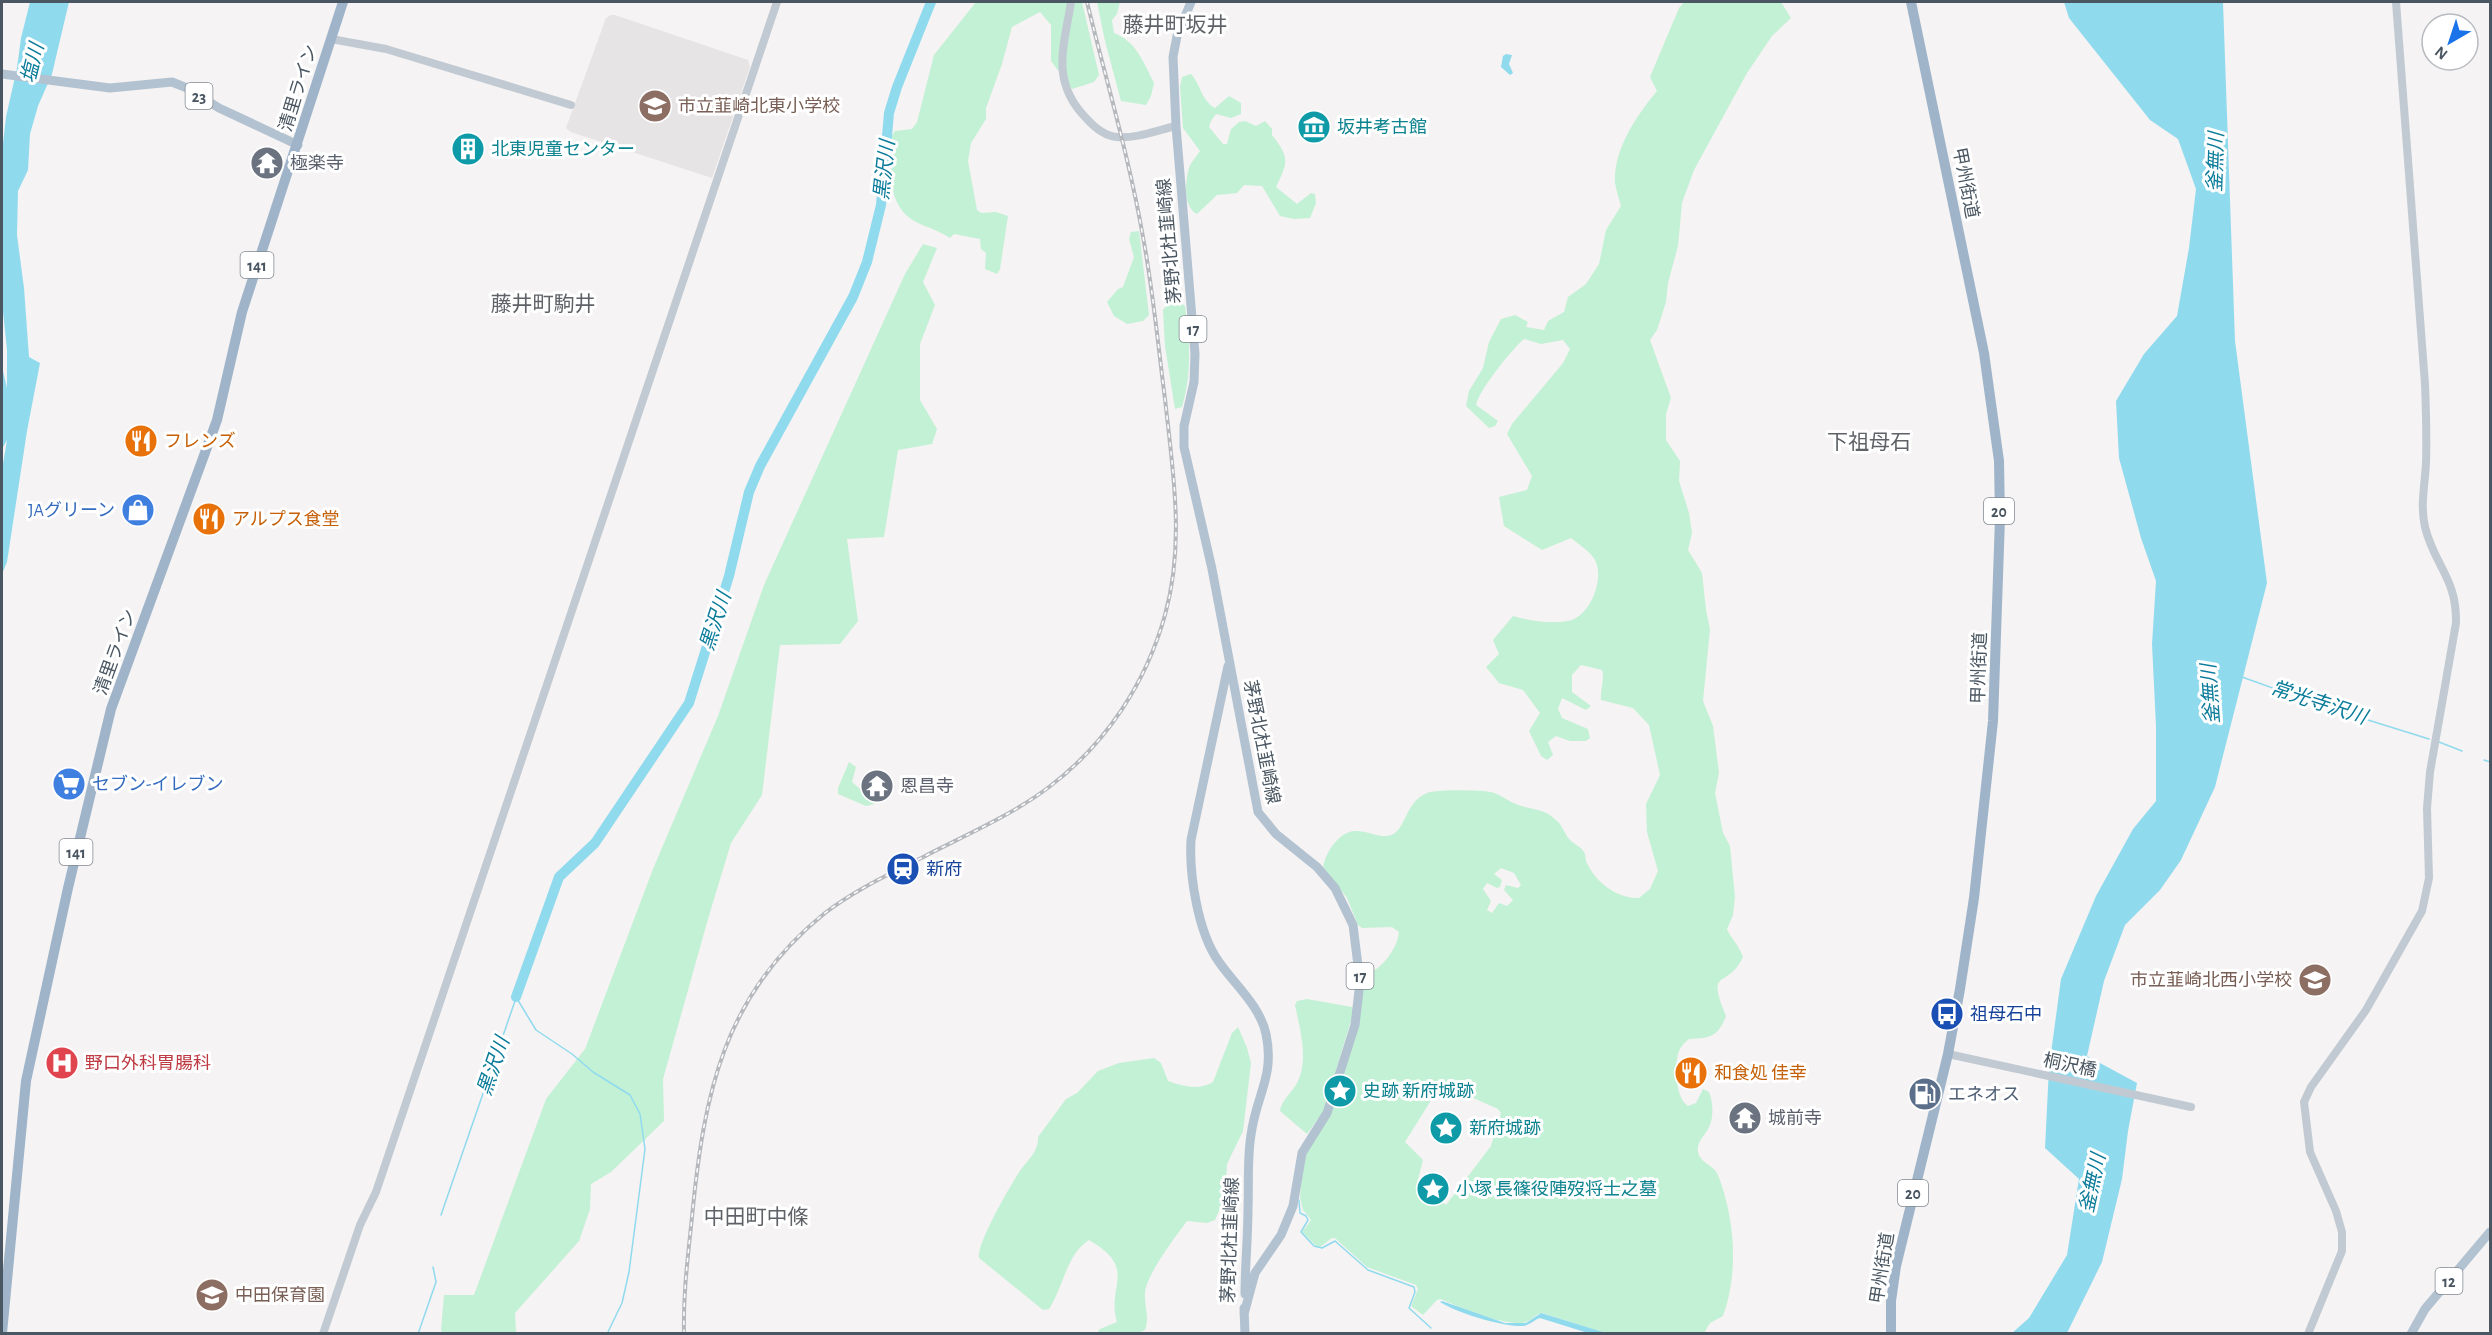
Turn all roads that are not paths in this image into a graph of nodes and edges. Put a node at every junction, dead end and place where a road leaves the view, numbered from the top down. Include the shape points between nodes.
1 (343, 2) edge
2 (777, 2) edge
3 (1071, 2) edge
4 (1191, 2) edge
5 (1911, 2) edge
6 (2396, 2) edge
7 (331, 39) junction
8 (2, 74) edge
9 (571, 105) dead end
10 (1176, 126) junction
11 (298, 145) junction
12 (1229, 654) junction
13 (1950, 1055) junction
14 (2191, 1107) dead end
15 (2490, 1232) edge
16 (1244, 1314) junction
17 (2, 1333) edge
18 (323, 1334) edge
19 (1245, 1334) edge
20 (1891, 1334) edge
21 (2308, 1334) edge
22 (2411, 1334) edge

1 - 7 highway, 清里ライン / 141
2 - 18 street via 376,1192 360,1225
3 - 10 street via 1064,84 1093,125 1117,137
4 - 10 main road, 茅野北杜韮崎線 / 17 via 1174,46
5 - 13 highway, 甲州街道 / 20 via 1984,353 1999,461 1993,721 1974,898
6 - 21 street via 2425,384 2423,516 2451,585 2456,623 2430,772 2429,878 2421,911 2366,1010 2304,1102 2310,1152 2342,1232 2342,1251
7 - 9 street via 387,48
7 - 11 highway, 清里ライン / 141
8 - 11 main road, 23 via 110,88 176,83
10 - 12 main road, 茅野北杜韮崎線 / 17 via 1195,354 1184,447
11 - 17 highway, 清里ライン / 141 via 236,332 217,420 111,709 102,745 26,1081
12 - 16 main road, 茅野北杜韮崎線 / 17 via 1190,860 1209,944 1259,1015 1268,1051 1269,1069 1250,1136
12 - 16 main road, 茅野北杜韮崎線 / 17 via 1258,812 1276,834 1317,867 1335,888 1353,925 1360,982 1355,1025 1327,1113 1302,1153 1293,1206 1281,1234 1255,1273
13 - 14 street, 桐沢橋
13 - 20 highway, 甲州街道 / 20 via 1896,1266
15 - 22 main road, 12 via 2425,1308
16 - 19 main road, 茅野北杜韮崎線 / 17

